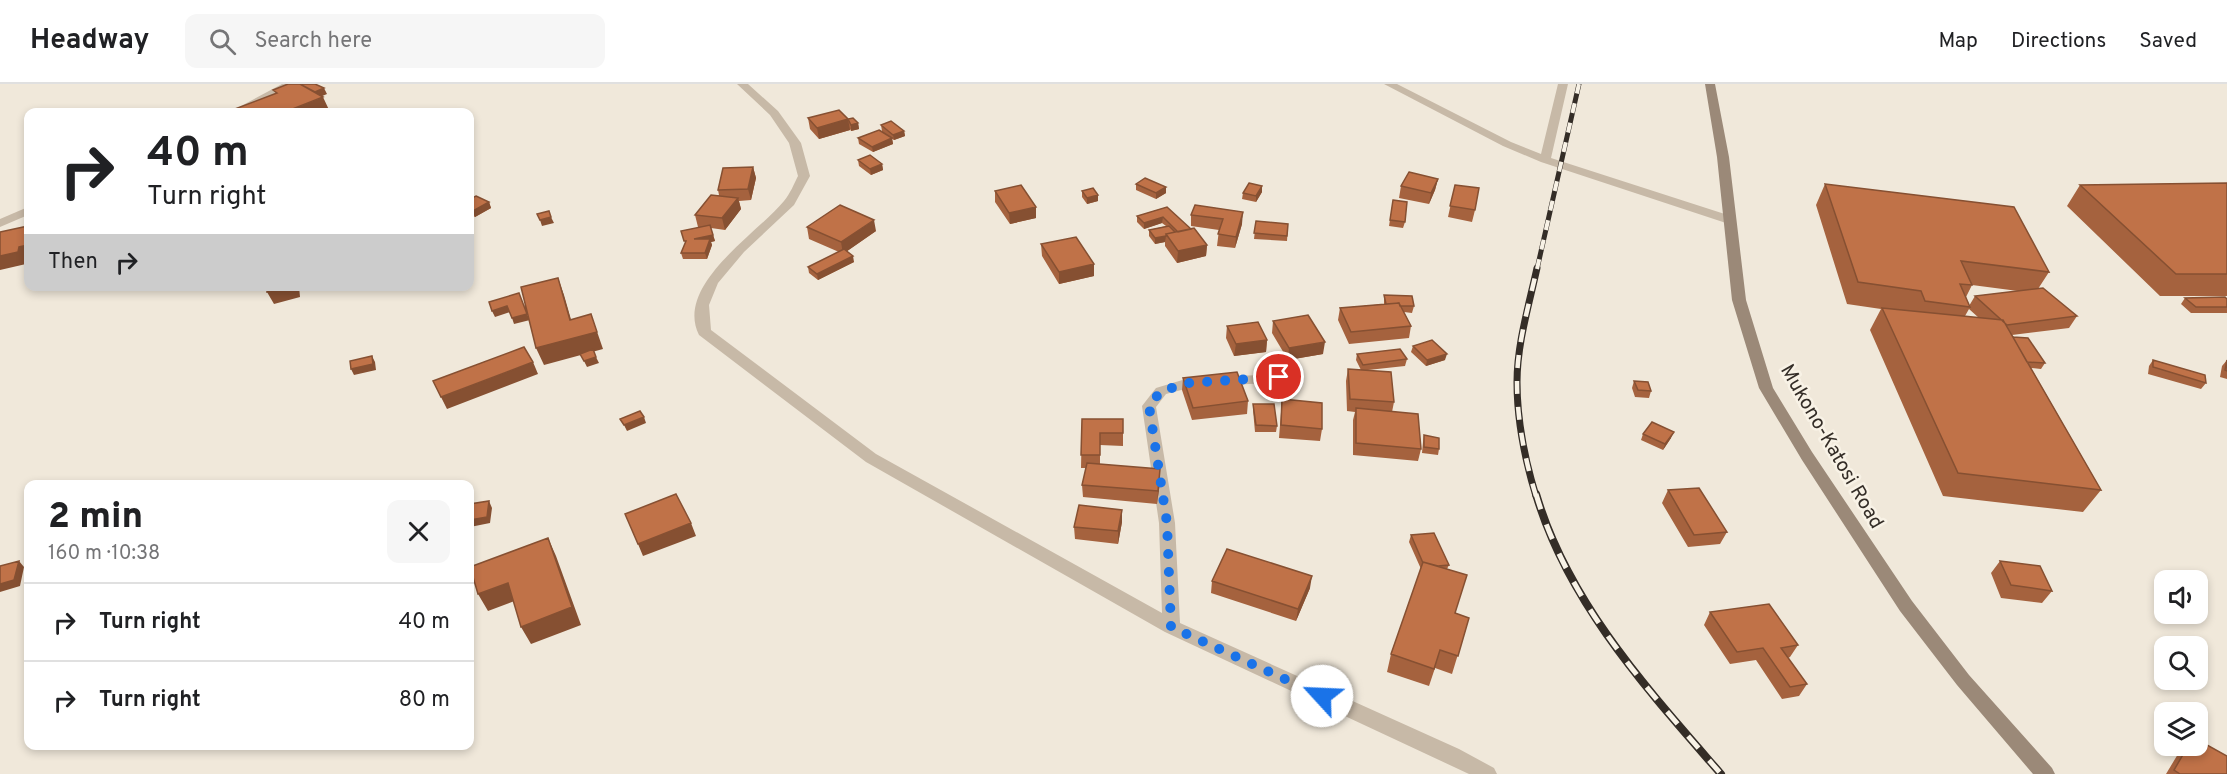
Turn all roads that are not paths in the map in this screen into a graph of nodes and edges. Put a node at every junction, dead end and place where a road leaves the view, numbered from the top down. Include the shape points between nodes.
1 (290, 84) edge
2 (742, 84) edge
3 (1389, 84) edge
4 (1563, 84) edge
5 (1710, 84) edge
6 (243, 108) edge
7 (1545, 160) junction
8 (24, 213) edge
9 (1730, 220) junction
10 (0, 223) edge
11 (1279, 377) dead end
12 (1171, 627) junction
13 (1487, 774) edge
14 (2045, 774) edge

1 - 6 street
2 - 12 street via 774,113 795,143 804,176 789,202 712,282 702,306 704,332 871,458
3 - 7 street
4 - 7 street
5 - 9 main road, Mukono-Katosi Road
7 - 9 street
8 - 10 street
9 - 14 main road, Mukono-Katosi Road via 1738,300 1766,388 1906,606 1963,680
11 - 12 street via 1189,383 1161,391 1149,406 1167,523
12 - 13 street

